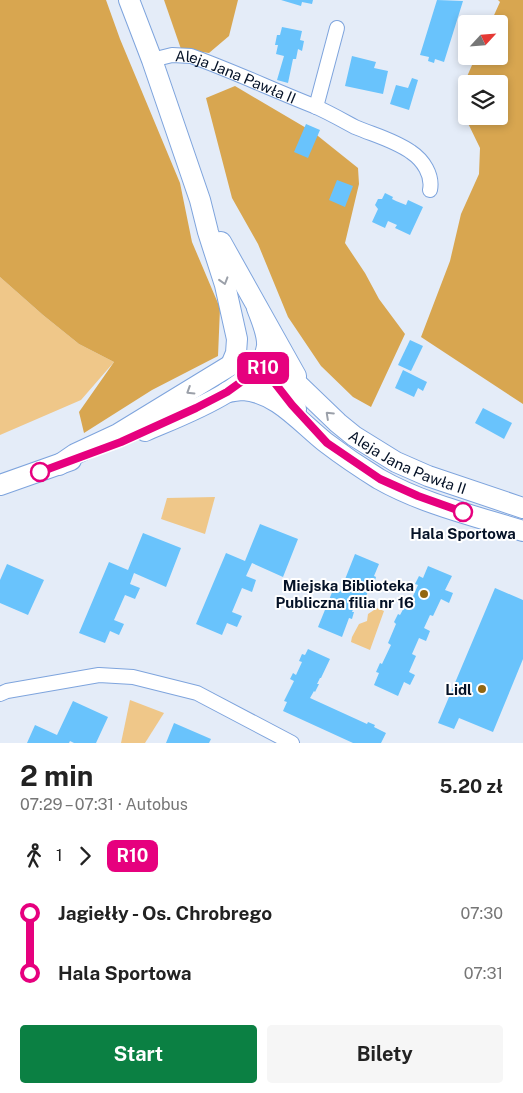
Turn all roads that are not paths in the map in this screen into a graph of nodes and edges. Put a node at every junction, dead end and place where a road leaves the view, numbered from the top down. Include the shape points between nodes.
1 (129, 0) edge
2 (337, 28) dead end
3 (152, 60) junction
4 (316, 107) junction
5 (430, 190) dead end
6 (200, 200) junction
7 (257, 308) junction
8 (233, 315) junction
9 (260, 364) junction
10 (231, 366) junction
11 (227, 392) junction
12 (306, 393) junction
13 (327, 443) junction
14 (59, 465) junction
15 (0, 485) edge
16 (523, 508) edge
17 (523, 531) edge
18 (0, 694) edge
19 (292, 743) edge

1 - 3 street, Aleja Jana Pawła II
2 - 4 street, Aleja Jana Pawła II
3 - 4 street, Aleja Jana Pawła II via 172,55 191,56
3 - 6 street, Aleja Jana Pawła II
4 - 5 street, Aleja Jana Pawła II via 412,152 429,173
6 - 7 street, Aleja Jana Pawła II
6 -> 8 street, Aleja Jana Pawła II
7 - 9 street via 267,345
7 - 12 street, Aleja Jana Pawła II
8 - 9 street, Aleja Jana Pawła II
8 - 10 street, Aleja Jana Pawła II via 237,338
9 - 10 street via 248,362
9 - 11 street
9 - 12 street, Aleja Jana Pawła II via 275,365
9 - 13 street, Aleja Jana Pawła II
10 -> 14 street via 118,434
11 - 13 street, Aleja Jana Pawła II via 242,390 265,396
11 - 14 street via 121,442
16 -> 12 street, Aleja Jana Pawła II via 396,462 343,428
13 - 17 street, Aleja Jana Pawła II via 380,479 418,496
14 - 15 street
18 - 19 street via 99,675 133,677 197,693

